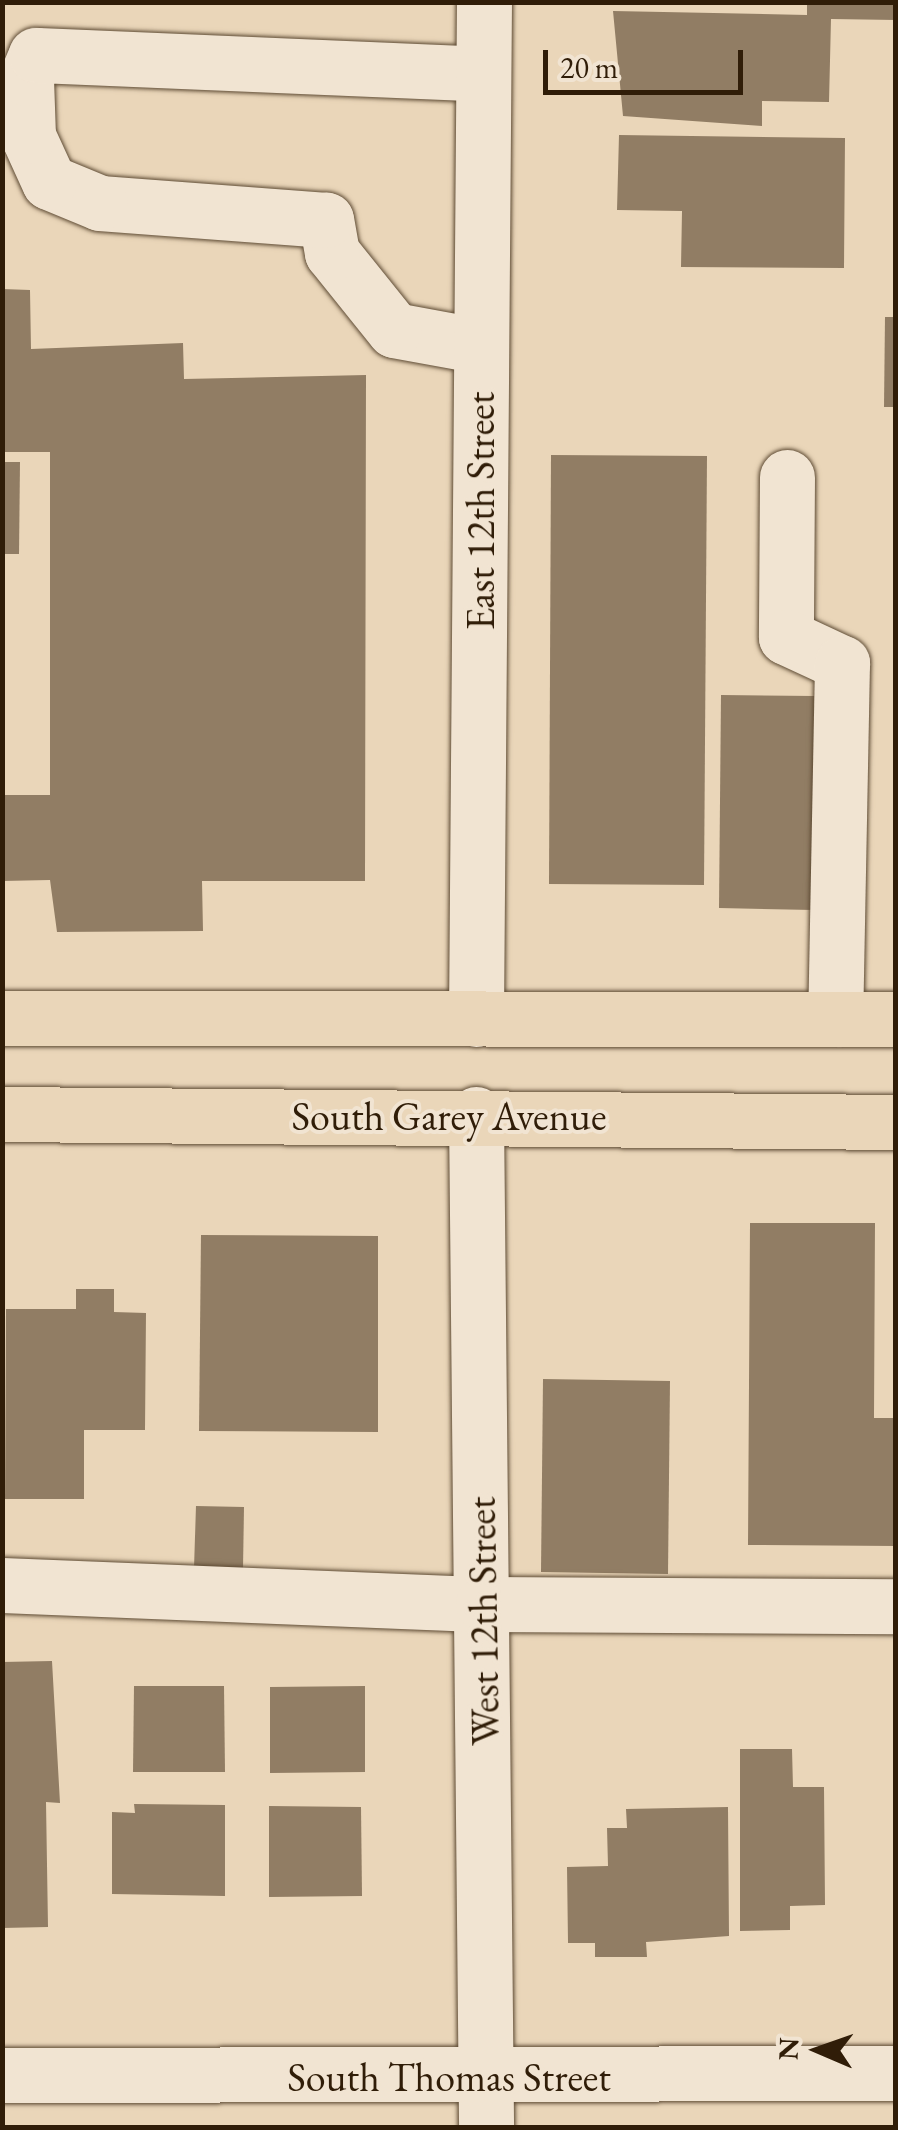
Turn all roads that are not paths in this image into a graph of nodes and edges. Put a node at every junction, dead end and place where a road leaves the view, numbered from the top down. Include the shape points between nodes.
1 (484, 2) edge
2 (483, 74) junction
3 (482, 346) junction
4 (787, 477) dead end
5 (2, 1018) edge
6 (835, 1019) junction
7 (896, 1019) edge
8 (476, 1020) junction
9 (2, 1114) edge
10 (476, 1114) junction
11 (896, 1122) edge
12 (2, 1585) edge
13 (483, 1604) junction
14 (896, 1606) edge
15 (896, 2073) edge
16 (2, 2075) edge
17 (487, 2104) edge

1 - 2 street, East 12th Street
2 - 3 street, East 12th Street
2 - 3 street via 36,54 26,78 28,136 49,182 100,203 326,220 332,253 394,330
3 - 8 street, East 12th Street
4 - 6 street via 786,636 842,662
5 - 8 main road
6 - 7 main road
6 - 8 main road
9 - 10 main road, South Garey Avenue
10 - 11 main road, South Garey Avenue
10 - 13 street, West 12th Street
12 - 13 street
13 - 14 street
13 - 17 street, West 12th Street
15 - 17 street, South Thomas Street
16 - 17 street, South Thomas Street

